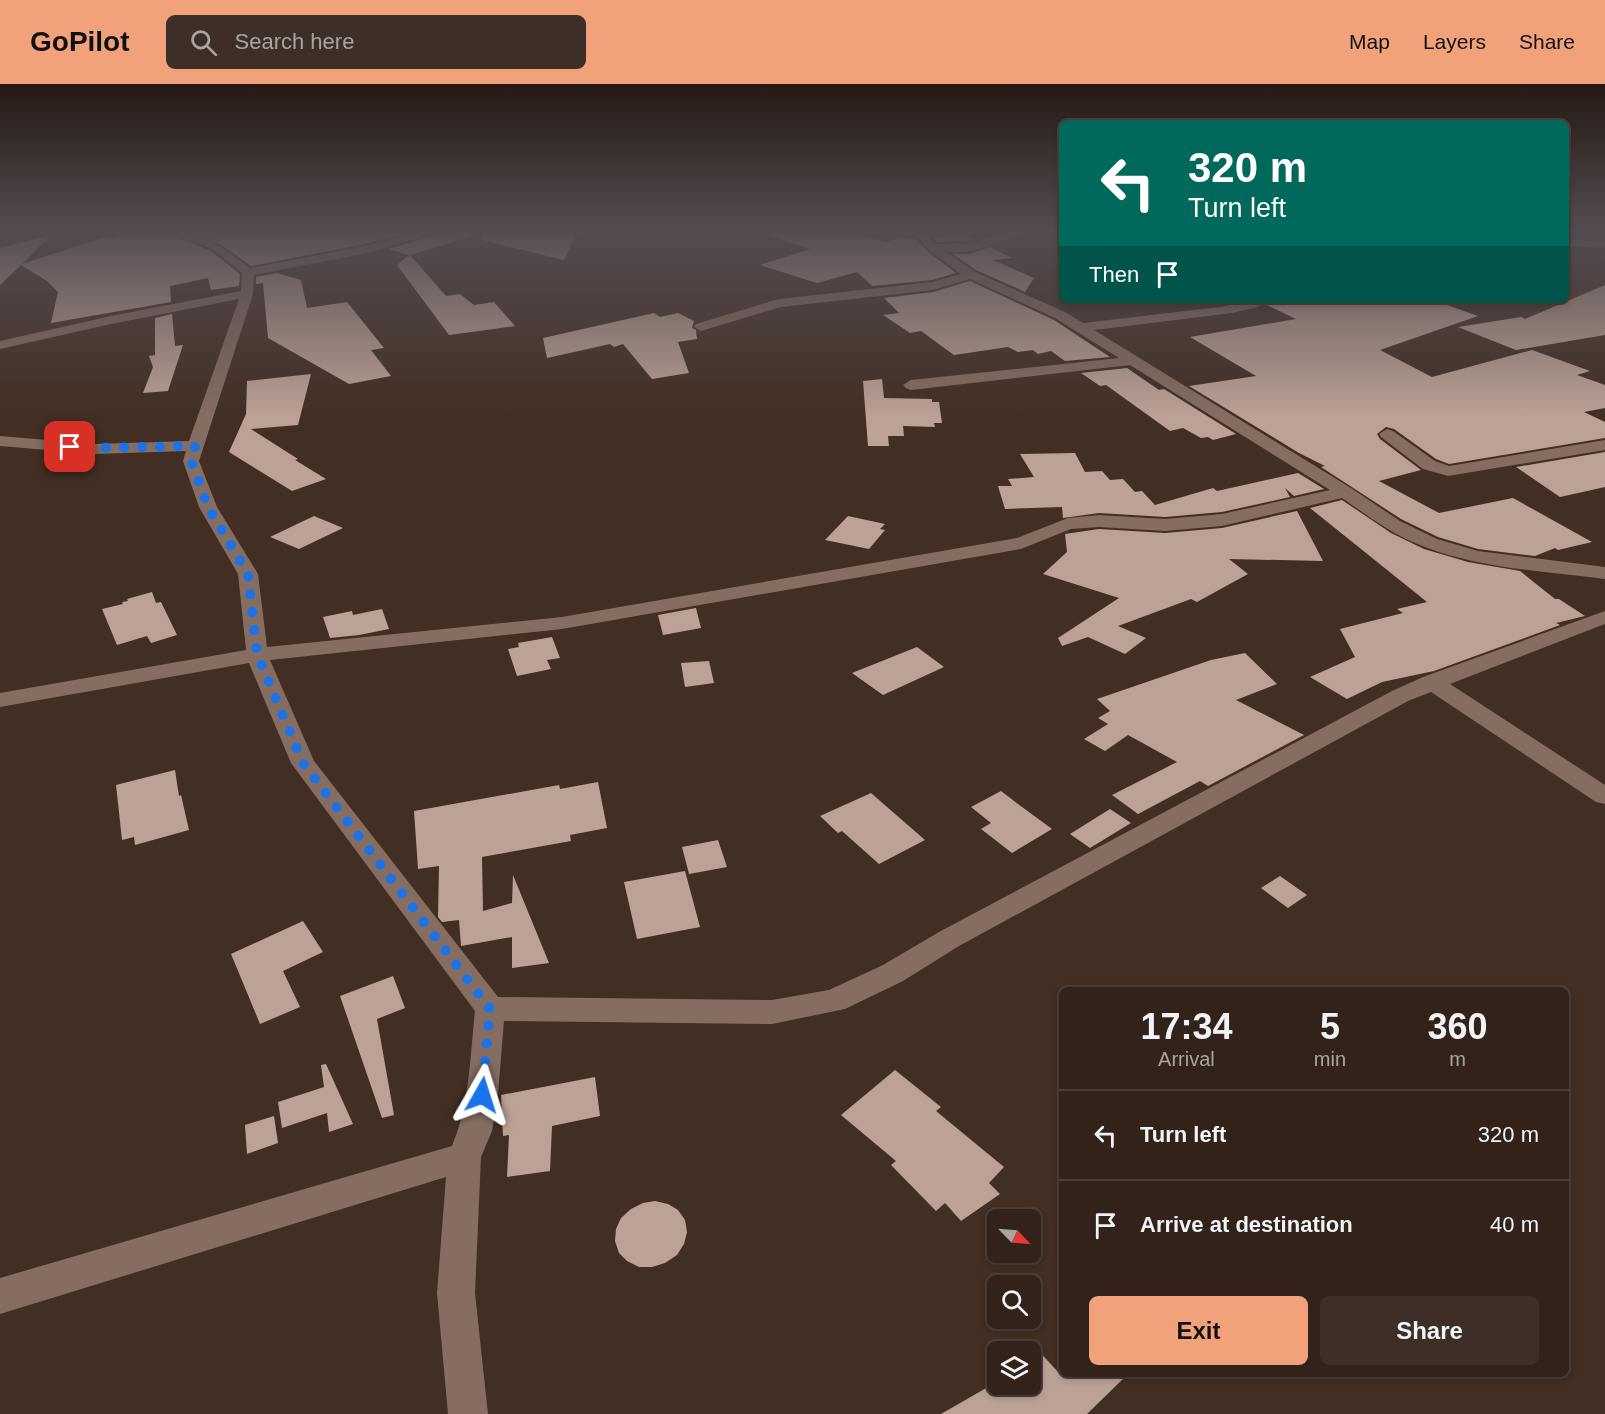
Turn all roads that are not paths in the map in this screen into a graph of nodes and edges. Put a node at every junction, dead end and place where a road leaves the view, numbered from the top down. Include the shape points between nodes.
1 (225, 294) edge
2 (243, 294) edge
3 (850, 294) edge
4 (1013, 294) edge
5 (1256, 303) edge
6 (701, 327) dead end
7 (1078, 328) junction
8 (0, 345) edge
9 (1129, 358) junction
10 (911, 385) dead end
11 (1387, 434) dead end
12 (0, 441) edge
13 (1605, 445) edge
14 (195, 446) junction
15 (1345, 492) junction
16 (1605, 573) edge
17 (1605, 617) edge
18 (257, 654) junction
19 (1431, 682) junction
20 (0, 700) edge
21 (1605, 796) edge
22 (490, 1009) junction
23 (464, 1157) junction
24 (0, 1296) edge
25 (468, 1414) edge

1 - 8 street via 213,300
2 - 14 street
3 - 6 street via 779,303
4 - 7 street via 1060,315
5 - 7 street via 1218,313
7 - 9 street
9 - 10 street via 1124,362
9 - 15 street
11 - 13 street via 1429,465 1448,471
12 - 14 street via 94,448
14 - 18 street via 191,461 208,507 248,574
15 - 16 street via 1393,525 1442,547 1476,557
15 - 18 street via 1222,520 1165,525 1099,521 1068,524 1021,543 562,623
17 - 19 street
18 - 20 street
18 - 22 street via 303,763
19 - 21 street
19 - 22 street via 893,973 834,1001 772,1012
22 - 23 street via 482,1095 475,1131
23 - 24 street
23 - 25 street via 456,1293

